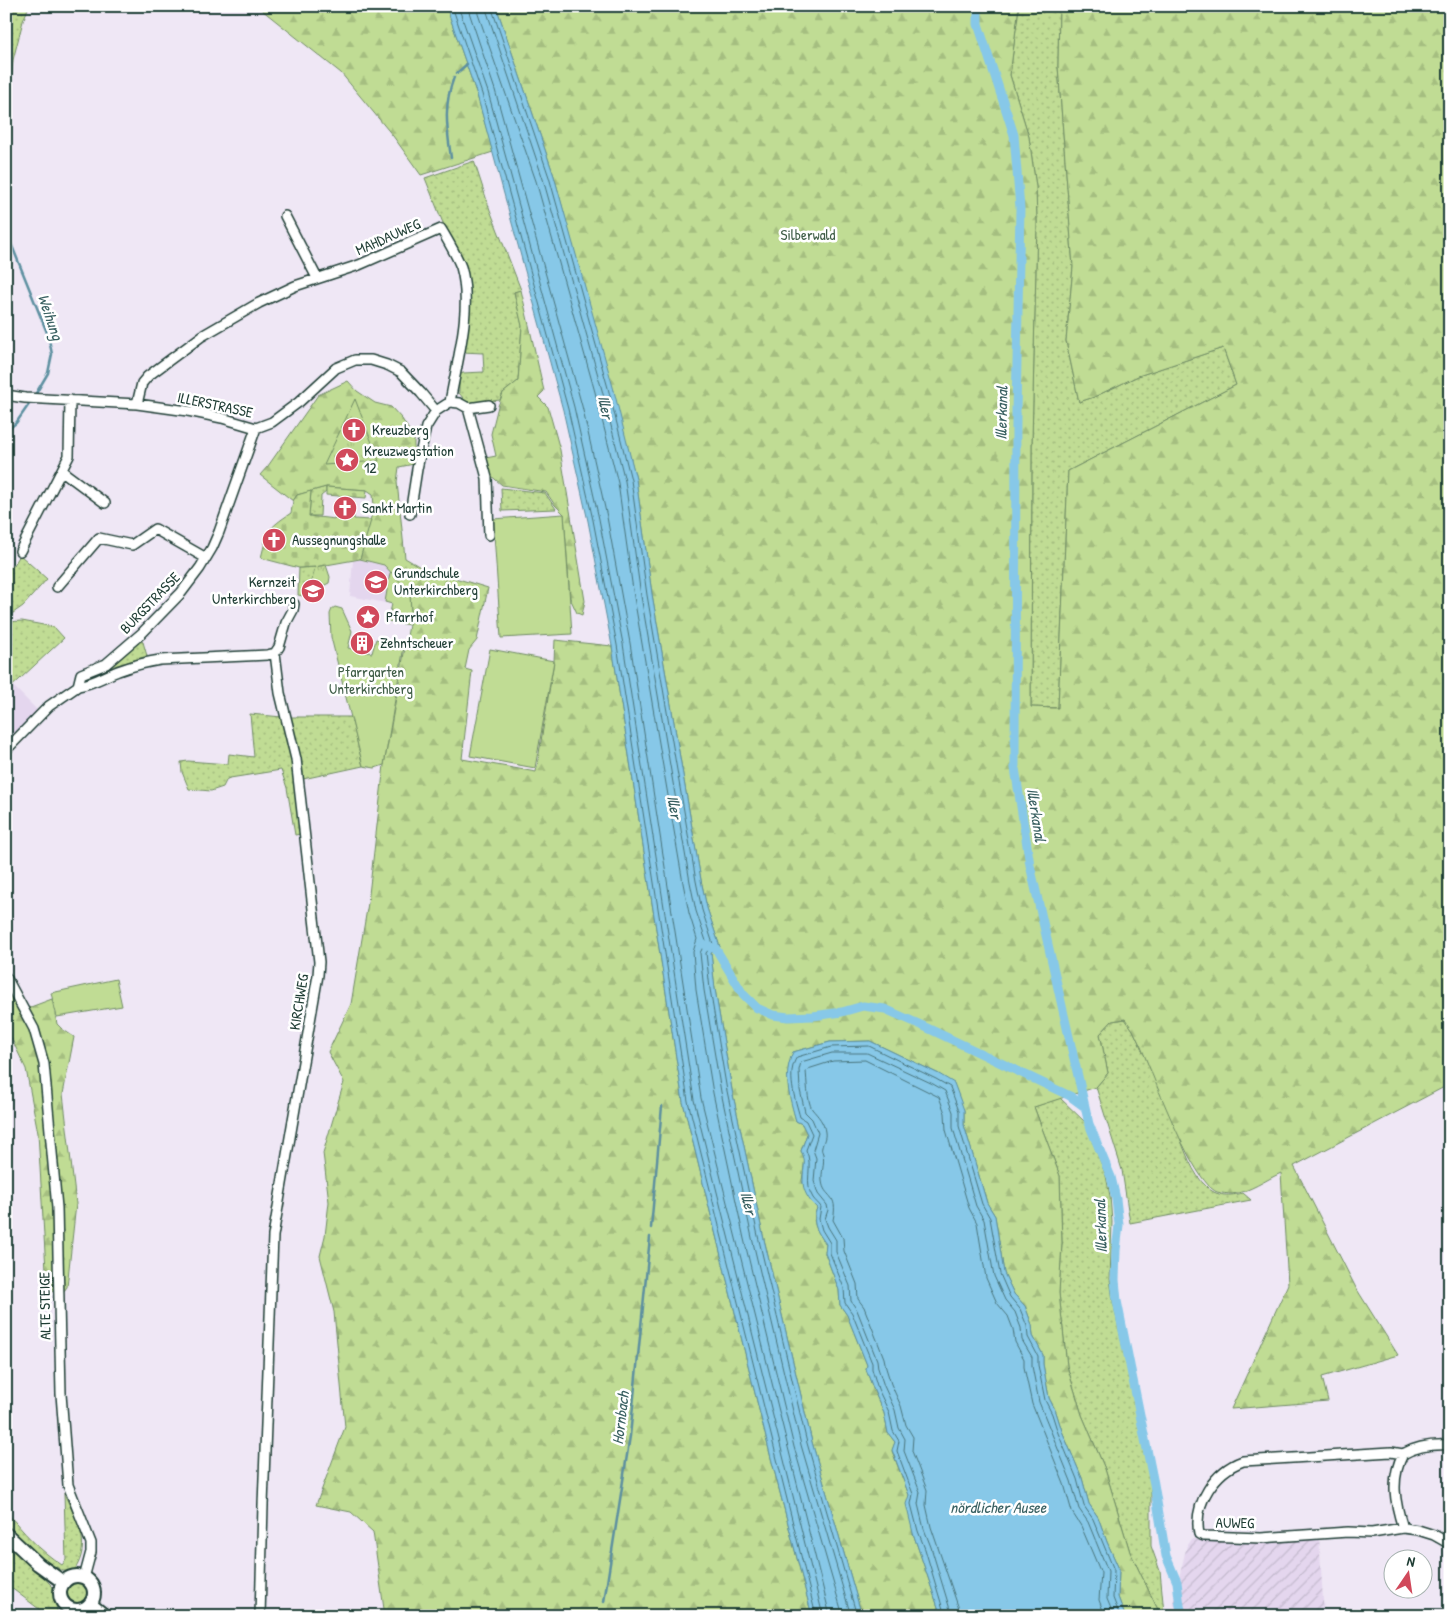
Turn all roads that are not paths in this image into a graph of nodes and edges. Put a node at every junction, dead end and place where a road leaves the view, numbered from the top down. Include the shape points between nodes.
1 (285, 216) dead end
2 (318, 278) junction
3 (6, 395) edge
4 (70, 400) junction
5 (450, 402) junction
6 (137, 404) junction
7 (489, 405) dead end
8 (468, 408) junction
9 (436, 411) junction
10 (256, 428) junction
11 (62, 471) junction
12 (105, 504) dead end
13 (410, 514) dead end
14 (489, 535) dead end
15 (20, 551) dead end
16 (205, 558) junction
17 (57, 587) dead end
18 (294, 604) dead end
19 (275, 652) junction
20 (78, 686) junction
21 (6, 750) edge
22 (6, 977) edge
23 (1450, 1445) edge
24 (1403, 1454) junction
25 (1403, 1528) junction
26 (6, 1534) edge
27 (1450, 1544) edge
28 (84, 1578) junction
29 (63, 1582) junction
30 (90, 1604) junction
31 (105, 1616) edge
32 (260, 1616) edge

1 - 2 street
2 - 5 street, MAHDAUWEG via 359,266 442,229 460,266 465,287 465,319
2 - 6 street, MAHDAUWEG via 259,303 202,336 148,376 142,383
3 - 4 street, ILLERSTRASSE
4 - 6 street, ILLERSTRASSE
4 - 11 street via 69,456
5 - 8 street
5 - 9 street
6 - 10 street, ILLERSTRASSE via 205,414
7 - 8 street
8 - 14 street via 487,478
9 - 10 street, ILLERSTRASSE via 401,372 371,360 355,360 336,368 299,402 272,422
9 - 13 street via 426,427
10 - 16 street, BURGSTRASSE via 224,519
11 - 12 street
11 - 15 street
16 - 17 street via 154,529 132,545 99,538
16 - 20 street, BURGSTRASSE via 181,593 142,633 106,664 80,674
18 - 19 street
19 - 20 street via 144,662
19 - 32 street, KIRCHWEG via 283,707 296,759 319,962 273,1236
20 - 21 street, BURGSTRASSE via 49,706
22 - 28 street, ALTE STEIGE via 34,1029 44,1064 57,1208 61,1394 68,1485 91,1552
23 - 24 street, AUWEG via 1422,1447
24 - 25 street via 1397,1466 1395,1489
24 - 25 street, AUWEG via 1391,1452 1243,1461 1224,1471 1210,1488 1201,1507 1198,1527 1199,1534 1204,1536 1261,1538 1372,1533
25 - 27 street, AUWEG via 1434,1535
26 - 29 main road
28 - 29 main road via 72,1576
28 - 30 main road via 90,1582 94,1592
29 - 30 main road via 59,1594 66,1607 78,1610
30 - 31 main road

